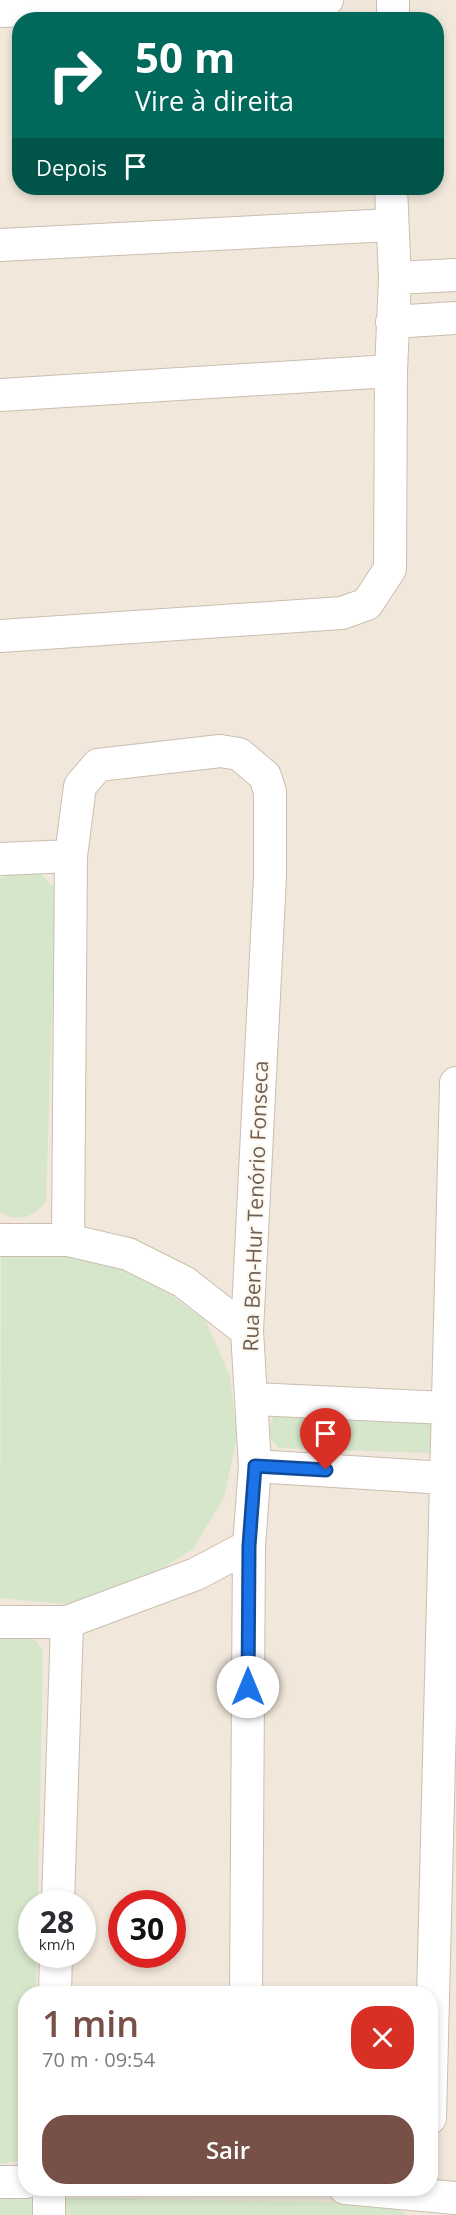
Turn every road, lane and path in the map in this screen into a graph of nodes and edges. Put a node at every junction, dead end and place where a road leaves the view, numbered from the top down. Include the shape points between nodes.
1 (327, 0) edge
2 (0, 11) edge
3 (391, 195) edge
4 (391, 225) junction
5 (0, 245) edge
6 (456, 275) edge
7 (394, 278) junction
8 (456, 318) edge
9 (392, 322) junction
10 (391, 371) junction
11 (0, 395) edge
12 (0, 636) edge
13 (71, 856) junction
14 (0, 859) edge
15 (456, 1083) edge
16 (0, 1240) edge
17 (68, 1240) junction
18 (247, 1331) junction
19 (252, 1399) junction
20 (446, 1408) junction
21 (255, 1466) junction
22 (445, 1478) junction
23 (249, 1546) junction
24 (0, 1622) edge
25 (67, 1622) junction
26 (58, 1890) edge
27 (56, 1968) edge
28 (55, 1986) edge
29 (246, 1986) edge
30 (433, 1986) edge
31 (0, 2182) edge
32 (18, 2182) edge
33 (49, 2196) edge
34 (410, 2196) edge
35 (435, 2199) edge
36 (49, 2215) edge

1 - 2 street
3 - 4 street
4 - 5 street
4 - 7 street
6 - 7 street
7 - 9 street
8 - 9 street
9 - 10 street
10 - 11 street
10 - 12 street via 390,569 367,603 342,613
13 - 14 street
13 - 17 street
13 - 18 street, Rua Ben-Hur Tenório Fonseca via 80,786 98,765 220,751 239,754 265,776 270,792 270,877
15 - 20 street
16 - 17 street
17 - 18 street via 128,1254 184,1282
18 - 19 street, Rua Ben-Hur Tenório Fonseca
19 - 20 street
19 - 21 street, Rua Ben-Hur Tenório Fonseca
20 - 22 street
21 - 22 street
21 - 23 street, Rua Ben-Hur Tenório Fonseca
22 - 30 street
23 - 25 street via 196,1574
23 - 29 street, Rua Ben-Hur Tenório Fonseca
24 - 25 street
25 - 26 street
27 - 28 street
31 - 32 street
33 - 36 street
34 - 35 street

